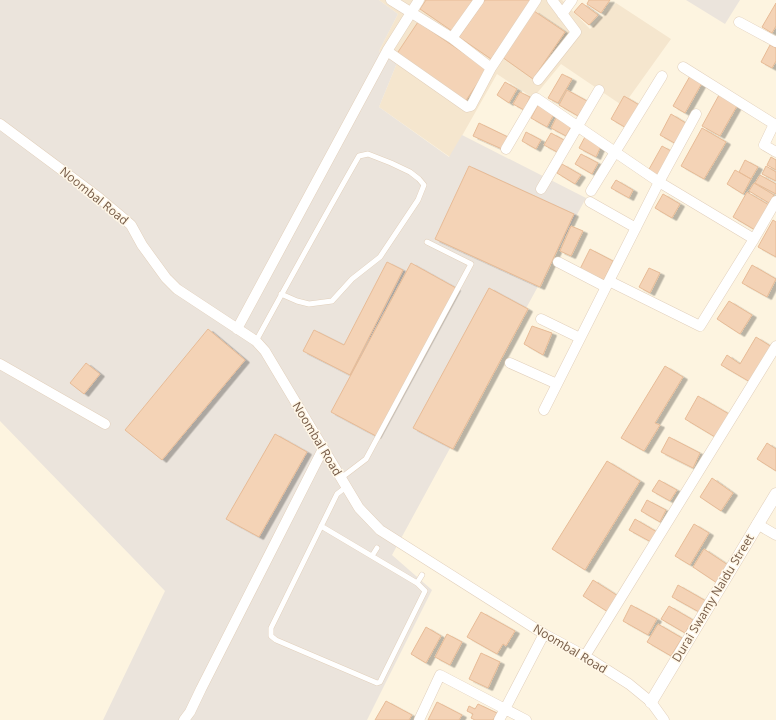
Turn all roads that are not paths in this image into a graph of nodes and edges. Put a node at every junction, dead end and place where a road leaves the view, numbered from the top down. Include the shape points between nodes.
1 (391, 0) edge
2 (419, 0) edge
3 (479, 0) edge
4 (536, 0) edge
5 (552, 0) edge
6 (572, 0) edge
7 (410, 13) junction
8 (562, 14) junction
9 (739, 22) dead end
10 (452, 38) junction
11 (776, 42) edge
12 (387, 51) junction
13 (683, 67) dead end
14 (491, 68) junction
15 (662, 76) dead end
16 (538, 80) dead end
17 (598, 90) dead end
18 (696, 114) dead end
19 (775, 122) edge
20 (0, 124) edge
21 (578, 126) junction
22 (506, 149) dead end
23 (616, 152) junction
24 (776, 152) edge
25 (660, 182) junction
26 (541, 189) dead end
27 (591, 191) dead end
28 (590, 202) dead end
29 (776, 202) edge
30 (636, 228) junction
31 (754, 239) junction
32 (427, 242) dead end
33 (558, 262) dead end
34 (607, 284) junction
35 (281, 294) junction
36 (541, 319) dead end
37 (237, 329) junction
38 (580, 338) junction
39 (256, 341) junction
40 (776, 346) edge
41 (510, 363) dead end
42 (0, 364) edge
43 (557, 384) junction
44 (544, 410) dead end
45 (105, 424) dead end
46 (323, 449) junction
47 (341, 478) junction
48 (346, 487) junction
49 (776, 494) edge
50 (757, 524) junction
51 (321, 526) junction
52 (776, 535) edge
53 (377, 548) dead end
54 (372, 556) junction
55 (422, 575) dead end
56 (417, 583) junction
57 (544, 634) junction
58 (585, 656) junction
59 (651, 702) junction
60 (505, 709) junction
61 (184, 720) edge
62 (419, 720) edge
63 (499, 720) edge
64 (526, 720) edge
65 (663, 720) edge

1 - 7 street
2 - 7 street
3 - 10 street
4 - 14 street
5 - 8 street
6 - 8 street
7 - 10 street
7 - 12 street
8 - 16 street via 576,32
9 - 11 street
10 - 14 street
12 - 14 street via 467,107 472,106
12 - 37 street
13 - 19 street
15 - 23 street
17 - 21 street
18 - 25 street
19 - 24 street via 764,145
20 - 37 street, Noombal Road via 123,218 131,225 142,245 177,289
21 - 22 street via 536,98
21 - 23 street
21 - 26 street
23 - 25 street
23 - 27 street
25 - 30 street
25 - 31 street
28 - 30 street
29 - 31 street
30 - 34 street
31 - 34 street via 700,326
32 - 47 lane via 471,264 366,459
33 - 34 street
34 - 38 street
35 - 35 lane via 359,156 368,154 420,179 424,185 418,200 380,257 352,279 332,301 309,304
35 - 39 lane
36 - 38 street
37 - 39 street, Noombal Road
38 - 43 street
39 - 46 street, Noombal Road via 265,351
40 - 58 street
41 - 43 street
42 - 45 street
43 - 44 street
46 - 47 street, Noombal Road
46 - 61 street
47 - 48 street, Noombal Road
48 - 51 lane via 337,494
48 - 57 street, Noombal Road via 359,508 380,530
49 - 50 street, Durai Swamy Naidu Street
50 - 52 street
50 - 59 street, Durai Swamy Naidu Street
51 - 54 lane
51 - 56 lane via 271,628 271,636 276,640 377,683 380,682 424,591
53 - 54 lane
54 - 56 lane
55 - 56 lane
57 - 58 street, Noombal Road
57 - 60 street
58 - 59 street, Noombal Road via 629,684
59 - 65 street, Noombal Road
60 - 62 street via 440,675
60 - 63 street
60 - 64 street

